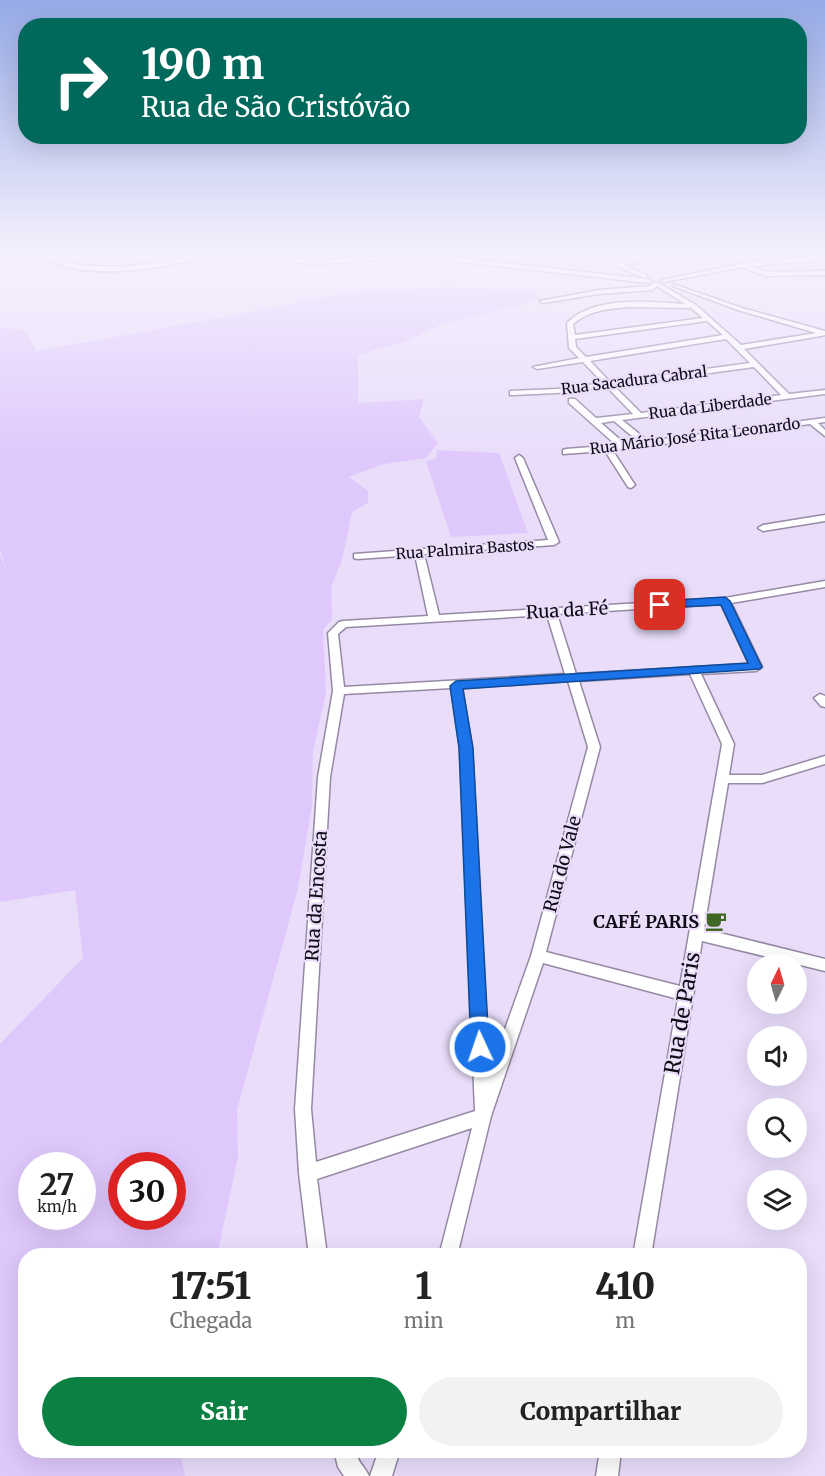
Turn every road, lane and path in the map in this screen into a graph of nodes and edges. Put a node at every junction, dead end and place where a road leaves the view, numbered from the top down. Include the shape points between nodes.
1 (570, 323) edge
2 (680, 323) edge
3 (712, 323) edge
4 (789, 323) edge
5 (825, 333) edge
6 (726, 337) junction
7 (571, 338) junction
8 (737, 348) junction
9 (584, 360) junction
10 (754, 365) junction
11 (537, 367) dead end
12 (608, 384) junction
13 (825, 392) edge
14 (513, 393) dead end
15 (787, 397) junction
16 (572, 401) dead end
17 (638, 414) junction
18 (615, 418) junction
19 (825, 420) edge
20 (595, 421) junction
21 (812, 422) junction
22 (825, 434) edge
23 (646, 444) junction
24 (623, 447) junction
25 (608, 449) junction
26 (566, 452) dead end
27 (519, 458) dead end
28 (631, 485) dead end
29 (825, 518) edge
30 (763, 528) dead end
31 (419, 552) junction
32 (357, 556) dead end
33 (825, 584) edge
34 (725, 601) junction
35 (551, 611) junction
36 (434, 618) junction
37 (343, 624) joint
38 (694, 671) junction
39 (572, 677) junction
40 (456, 686) junction
41 (339, 691) junction
42 (825, 760) edge
43 (723, 779) junction
44 (696, 933) junction
45 (538, 956) junction
46 (825, 965) edge
47 (684, 994) junction
48 (483, 1116) junction
49 (308, 1173) junction
50 (317, 1248) edge
51 (450, 1248) edge
52 (643, 1248) edge
53 (345, 1458) edge
54 (387, 1458) edge
55 (610, 1458) edge
56 (358, 1476) edge
57 (381, 1476) edge
58 (607, 1476) edge

1 - 7 street
2 - 7 street
3 - 6 street
4 - 5 street
5 - 8 street
6 - 8 street
6 - 9 street
7 - 9 street via 573,348
8 - 10 street
9 - 11 street
9 - 12 street
10 - 12 street, Rua Sacadura Cabral
10 - 15 street
12 - 14 street, Rua Sacadura Cabral
12 - 17 street
13 - 15 street, Rua da Liberdade
15 - 17 street, Rua da Liberdade
16 - 20 street
17 - 18 street, Rua da Liberdade
18 - 20 street, Rua da Liberdade
18 - 23 street
19 - 21 street, Rua Mário José Rita Leonardo
20 - 24 street
21 - 22 street
21 - 23 street, Rua Mário José Rita Leonardo
23 - 24 street, Rua Mário José Rita Leonardo
24 - 25 street, Rua Mário José Rita Leonardo
25 - 26 street, Rua Mário José Rita Leonardo
25 - 28 street
27 - 31 street, Rua Palmira Bastos via 554,542
29 - 30 street
31 - 32 street, Rua Palmira Bastos
31 - 36 street
33 - 34 street, Rua da Fé
34 - 35 street, Rua da Fé
34 - 38 street via 756,667
35 - 36 street, Rua da Fé
35 - 39 street, Rua do Vale
36 - 37 street, Rua da Fé
37 - 41 street, Rua da Encosta via 333,633
38 - 39 street
38 - 43 street, Rua de Paris via 728,744
39 - 40 street
39 - 45 street, Rua do Vale via 594,747
40 - 41 street
40 - 48 street via 466,748
41 - 49 street, Rua da Encosta via 324,777 303,1109
42 - 43 street via 762,779
43 - 44 street, Rua de Paris
44 - 46 street
44 - 47 street, Rua de Paris
45 - 47 street
45 - 48 street, Rua do Vale
47 - 52 street, Rua de Paris
48 - 49 street
48 - 51 street
49 - 50 street, Rua da Encosta
53 - 56 street
54 - 57 street
55 - 58 street

